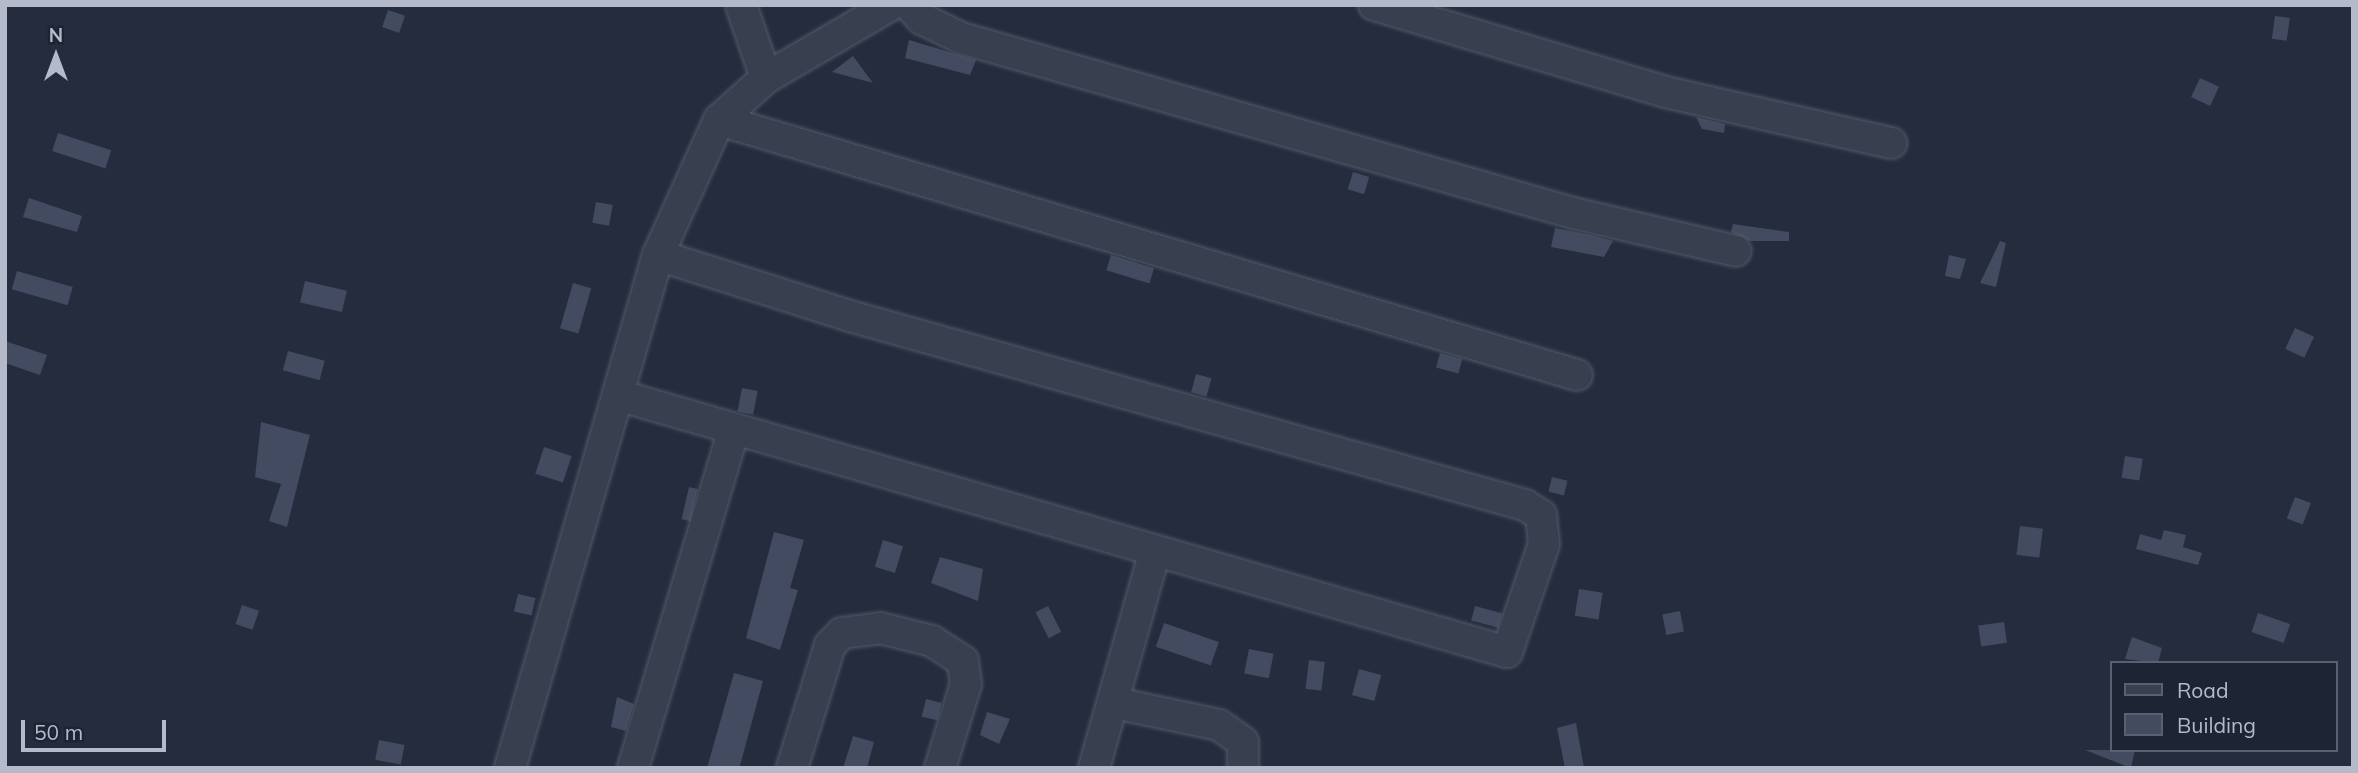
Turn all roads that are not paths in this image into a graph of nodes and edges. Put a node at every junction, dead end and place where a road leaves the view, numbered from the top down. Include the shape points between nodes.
1 (891, 5) edge
2 (909, 5) edge
3 (1374, 5) edge
4 (735, 7) edge
5 (766, 78) junction
6 (719, 120) junction
7 (1891, 143) dead end
8 (1736, 251) dead end
9 (658, 255) junction
10 (1577, 375) dead end
11 (621, 396) junction
12 (734, 430) junction
13 (1154, 554) junction
14 (1115, 703) junction
15 (510, 768) edge
16 (633, 768) edge
17 (792, 768) edge
18 (940, 768) edge
19 (1094, 768) edge
20 (1243, 768) edge

1 - 5 street
2 - 8 street via 922,19 961,38 1573,213
3 - 7 street via 1652,89
4 - 5 street
5 - 6 street
6 - 9 street
6 - 10 street
9 - 11 street
9 - 13 street via 850,316 1525,505 1541,515 1545,528 1507,652
11 - 12 street
11 - 15 street
12 - 13 street
12 - 16 street
13 - 14 street
14 - 19 street
14 - 20 street via 1219,725 1242,742
17 - 18 street via 830,645 842,633 880,628 932,641 963,660 965,684

